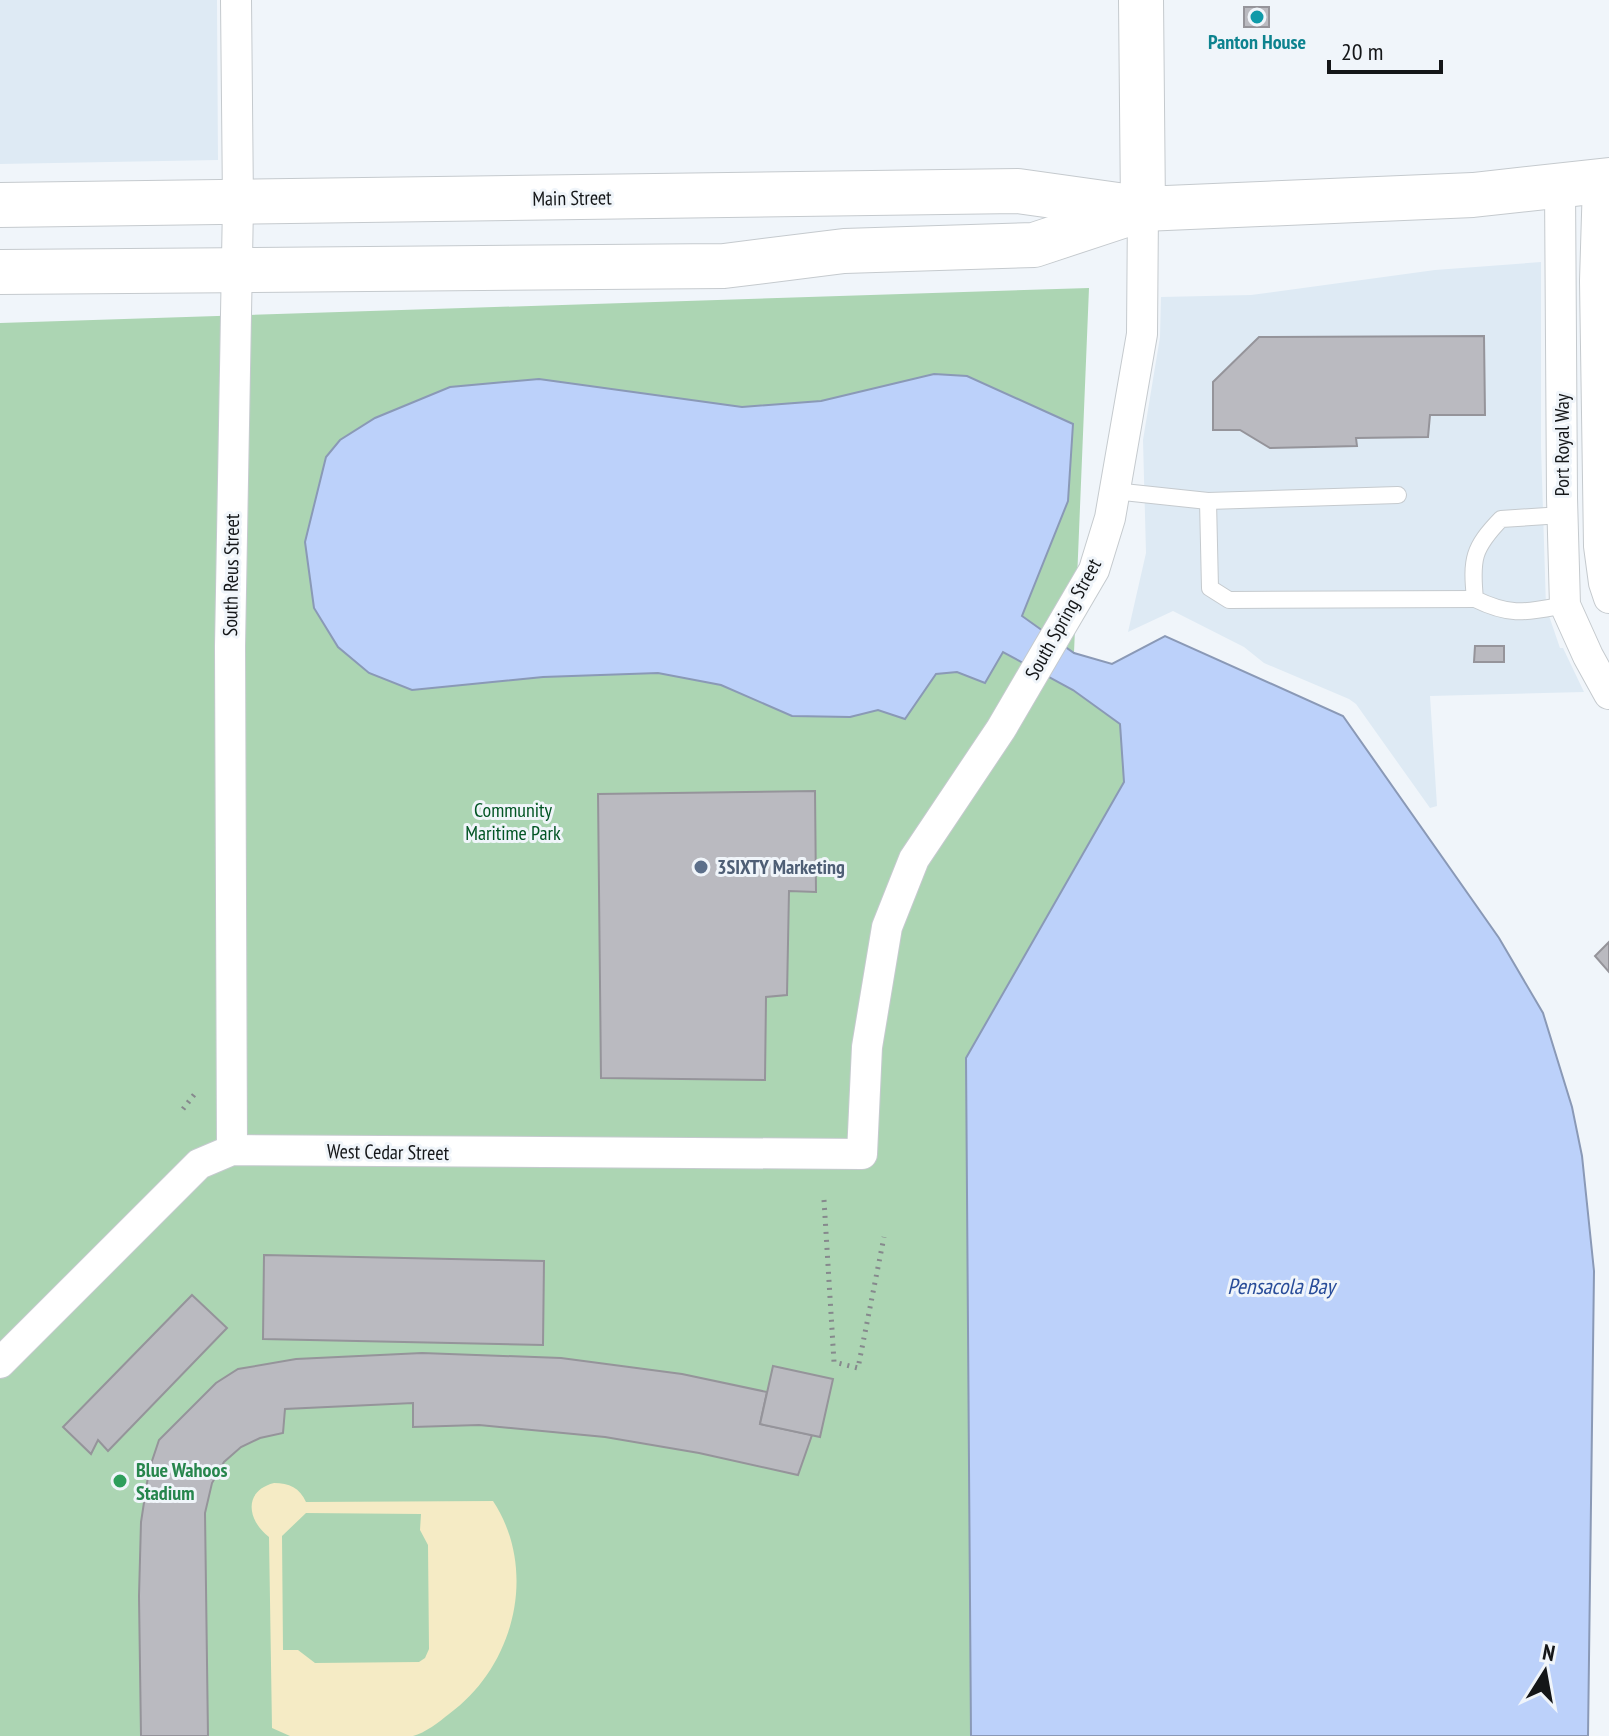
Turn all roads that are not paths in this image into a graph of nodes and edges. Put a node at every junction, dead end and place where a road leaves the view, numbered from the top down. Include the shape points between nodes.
1 (236, 0) edge
2 (1141, 0) edge
3 (1589, 183) edge
4 (238, 204) junction
5 (0, 205) edge
6 (1143, 209) junction
7 (236, 271) junction
8 (0, 272) edge
9 (1562, 426) junction
10 (1603, 426) edge
11 (1114, 491) junction
12 (1398, 495) dead end
13 (1208, 501) junction
14 (1563, 519) junction
15 (1599, 524) junction
16 (1609, 598) edge
17 (1475, 599) junction
18 (1565, 605) junction
19 (1609, 694) edge
20 (232, 1150) junction
21 (862, 1154) joint
22 (0, 1363) edge

1 - 4 street, South Reus Street
2 - 6 main road, South Spring Street
3 - 6 main road via 1473,195
3 - 9 street, Port Royal Way
3 - 10 street, Port Royal Way
4 - 5 main road, Main Street
4 - 6 main road, Main Street via 1018,191
4 - 7 street, South Reus Street
6 - 7 main road via 1034,245 844,251 724,266
6 - 11 street, South Spring Street via 1142,334
7 - 8 main road
7 - 20 street, South Reus Street via 230,646
9 - 10 street
9 - 14 street, Port Royal Way
10 - 15 street, Port Royal Way
11 - 13 lane
11 - 21 street, South Spring Street via 1094,570 1001,729 914,859 887,927 867,1047
12 - 13 lane
13 - 17 lane via 1210,588 1229,600
14 - 15 street
14 - 17 lane via 1501,519 1480,541 1472,570
14 - 18 street, Port Royal Way
15 - 16 street, Port Royal Way
16 - 18 street
17 - 18 lane via 1518,614
18 - 19 street, Port Royal Way
20 - 21 street, West Cedar Street
20 - 22 street, West Cedar Street via 199,1164

